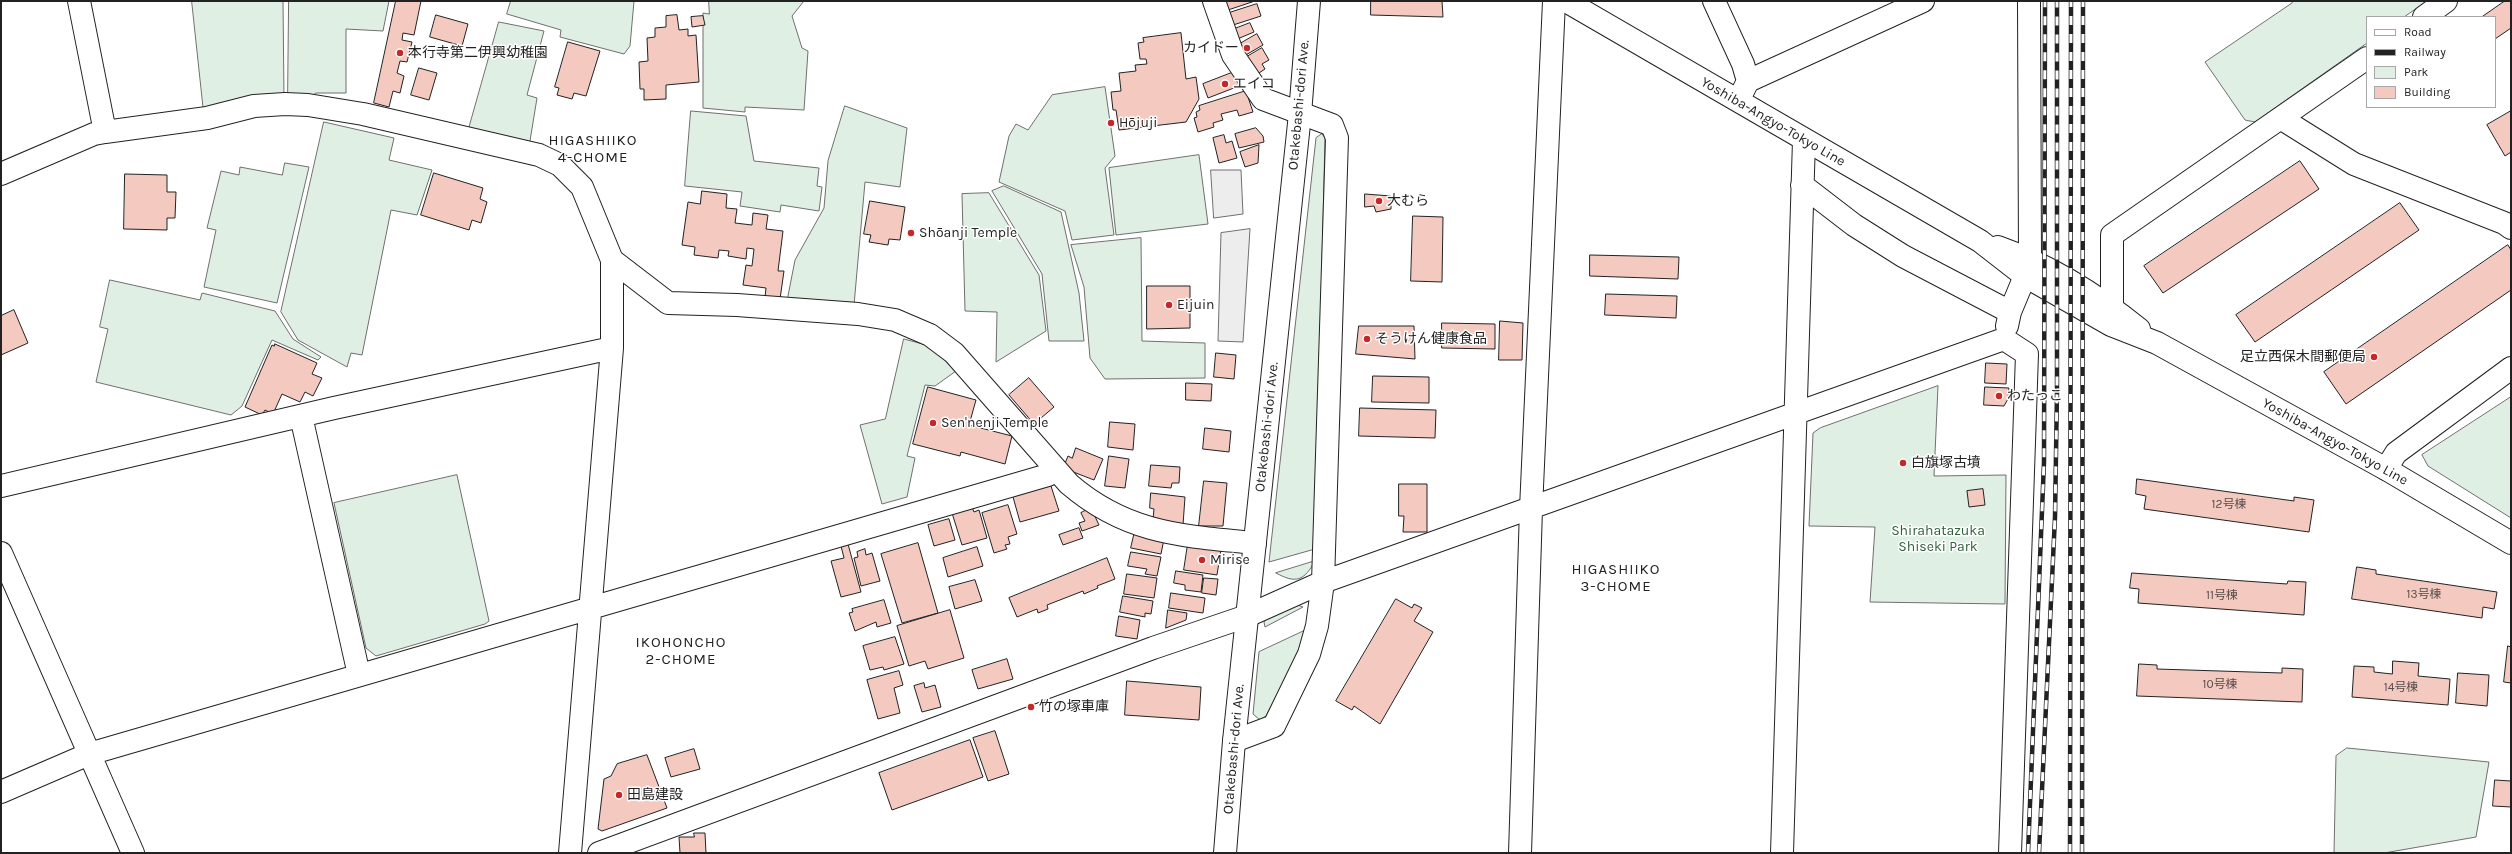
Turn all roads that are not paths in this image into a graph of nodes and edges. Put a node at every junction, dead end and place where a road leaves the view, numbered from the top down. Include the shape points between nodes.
1 (79, 1) edge
2 (1214, 1) edge
3 (1309, 1) edge
4 (1554, 1) edge
5 (1566, 1) edge
6 (1714, 1) edge
7 (1923, 1) edge
8 (2029, 1) edge
9 (2446, 1) edge
10 (2425, 16) edge
11 (2366, 59) edge
12 (1748, 81) junction
13 (1738, 101) junction
14 (1300, 114) junction
15 (2282, 119) junction
16 (105, 132) junction
17 (1804, 140) junction
18 (1, 174) edge
19 (1802, 185) junction
20 (2511, 228) edge
21 (612, 260) junction
22 (2028, 267) junction
23 (2112, 307) junction
24 (2010, 312) junction
25 (2004, 339) junction
26 (2157, 343) junction
27 (612, 348) junction
28 (2511, 368) edge
29 (1796, 413) junction
30 (301, 416) junction
31 (2386, 469) junction
32 (1052, 472) junction
33 (1, 486) edge
34 (1531, 509) junction
35 (1255, 543) junction
36 (2511, 543) edge
37 (1, 553) edge
38 (1323, 582) junction
39 (589, 609) junction
40 (1247, 616) junction
41 (358, 675) junction
42 (1234, 741) junction
43 (89, 754) junction
44 (1, 792) edge
45 (133, 853) edge
46 (570, 853) edge
47 (599, 853) edge
48 (1225, 853) edge
49 (1520, 853) edge
50 (1782, 853) edge
51 (2010, 853) edge

1 - 16 street
2 - 14 street via 1233,54 1263,98
3 - 14 street, Otakebashi-dori Ave.
4 - 34 street
5 - 13 street, Yoshiba-Angyo-Tokyo Line
6 - 12 street via 1743,64
7 - 12 street
8 - 22 street
9 - 10 street
11 - 15 street
12 - 13 street
13 - 17 street, Yoshiba-Angyo-Tokyo Line
14 - 35 street, Otakebashi-dori Ave.
14 - 38 street via 1332,125 1337,138
15 - 20 street via 2354,164
15 - 23 street via 2112,236
16 - 18 street via 94,134
16 - 21 street via 207,118 254,106 301,104 363,114 539,155 560,164 582,187
17 - 19 street
17 - 22 street, Yoshiba-Angyo-Tokyo Line
19 - 24 street via 1854,225 1903,256
19 - 29 street
21 - 27 street
21 - 32 street via 668,303 737,305 869,316 895,320 930,335 954,353
22 - 23 street, Yoshiba-Angyo-Tokyo Line
22 - 24 street
22 - 26 street, Yoshiba-Angyo-Tokyo Line via 2111,325
23 - 26 street, Yoshiba-Angyo-Tokyo Line
24 - 25 street
25 - 29 street
25 - 51 street via 2027,354
26 - 31 street, Yoshiba-Angyo-Tokyo Line
27 - 30 street
27 - 39 street
28 - 31 street via 2396,453
29 - 34 street
29 - 50 street
30 - 33 street
30 - 41 street
31 - 36 street, Yoshiba-Angyo-Tokyo Line
32 - 35 street via 1089,501 1132,524 1173,534
32 - 39 street
34 - 38 street
34 - 49 street
35 - 40 street, Otakebashi-dori Ave.
37 - 43 street
38 - 40 street
38 - 42 street via 1317,626 1309,654 1274,726
39 - 41 street
39 - 46 street
40 - 42 street, Otakebashi-dori Ave.
40 - 47 street via 1153,648
41 - 43 street
42 - 48 street, Otakebashi-dori Ave.
43 - 44 street
43 - 45 street

